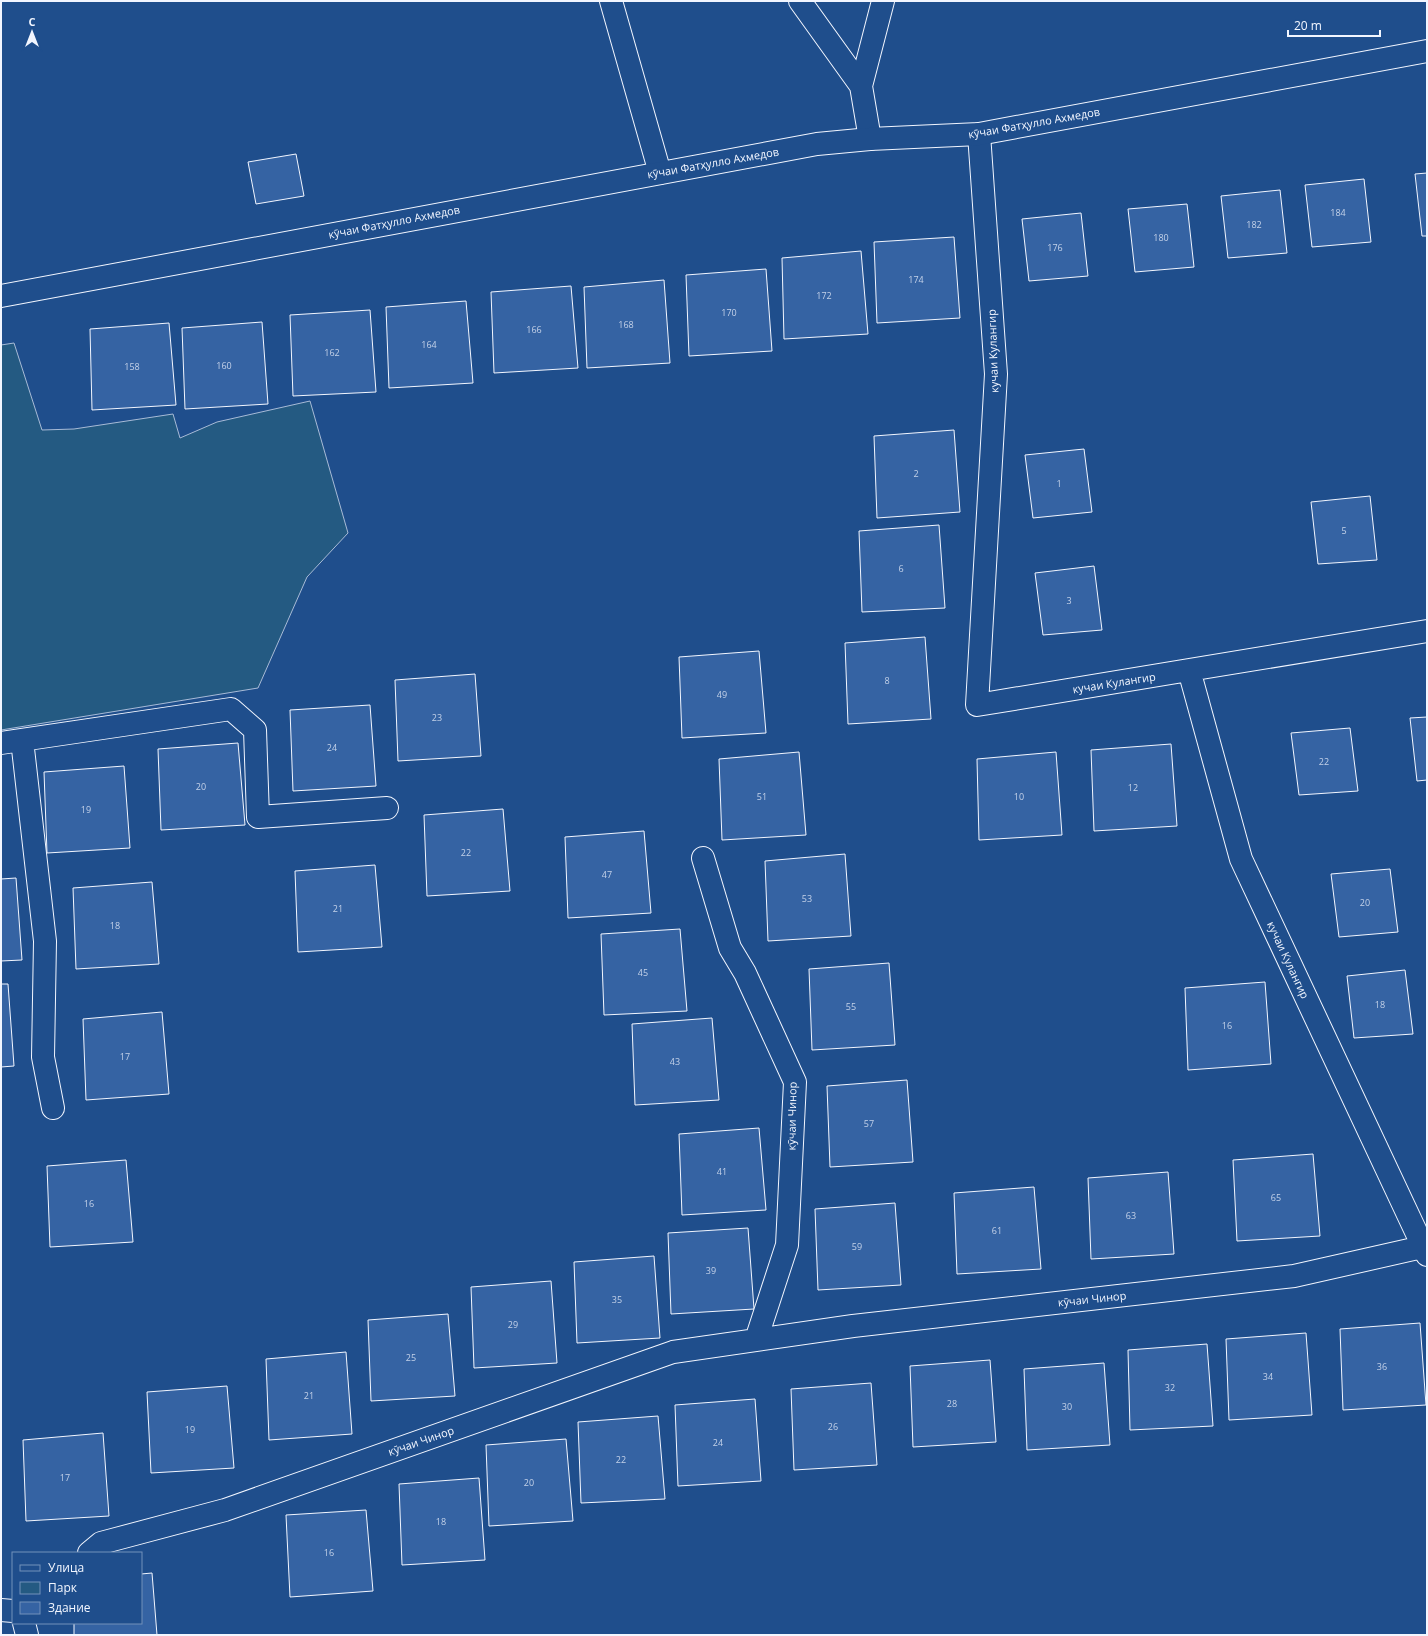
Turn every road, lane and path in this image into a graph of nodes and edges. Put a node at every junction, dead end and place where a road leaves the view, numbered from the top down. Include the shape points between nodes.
1 (611, 1) edge
2 (800, 1) edge
3 (883, 1) edge
4 (1427, 51) edge
5 (861, 86) junction
6 (979, 134) junction
7 (870, 139) junction
8 (660, 173) junction
9 (1, 296) edge
10 (1427, 631) edge
11 (1189, 670) junction
12 (22, 740) junction
13 (1, 743) edge
14 (387, 808) dead end
15 (702, 858) dead end
16 (53, 1108) dead end
17 (1426, 1249) edge
18 (756, 1340) junction
19 (90, 1552) edge
20 (1, 1610) edge
21 (12, 1611) edge
22 (24, 1624) edge
23 (27, 1635) edge

1 - 8 street
2 - 5 street
3 - 5 street
4 - 6 street, кӯчаи Фатҳулло Ахмедов
5 - 7 street
6 - 7 street, кӯчаи Фатҳулло Ахмедов
6 - 11 street, кучаи Кулангир via 996,374 977,705
7 - 8 street, кӯчаи Фатҳулло Ахмедов via 817,144
8 - 9 street, кӯчаи Фатҳулло Ахмедов
10 - 11 street
11 - 17 street, кучаи Кулангир via 1241,859
12 - 13 street
12 - 14 street via 231,709 255,730 258,817
12 - 16 street via 45,941 43,1057
15 - 18 street, кӯчаи Чинор via 730,948 745,973 795,1082 787,1245
17 - 18 street, кӯчаи Чинор via 1294,1276 853,1326
18 - 19 street, кӯчаи Чинор via 673,1352 225,1510 101,1542
20 - 21 street
22 - 23 street

